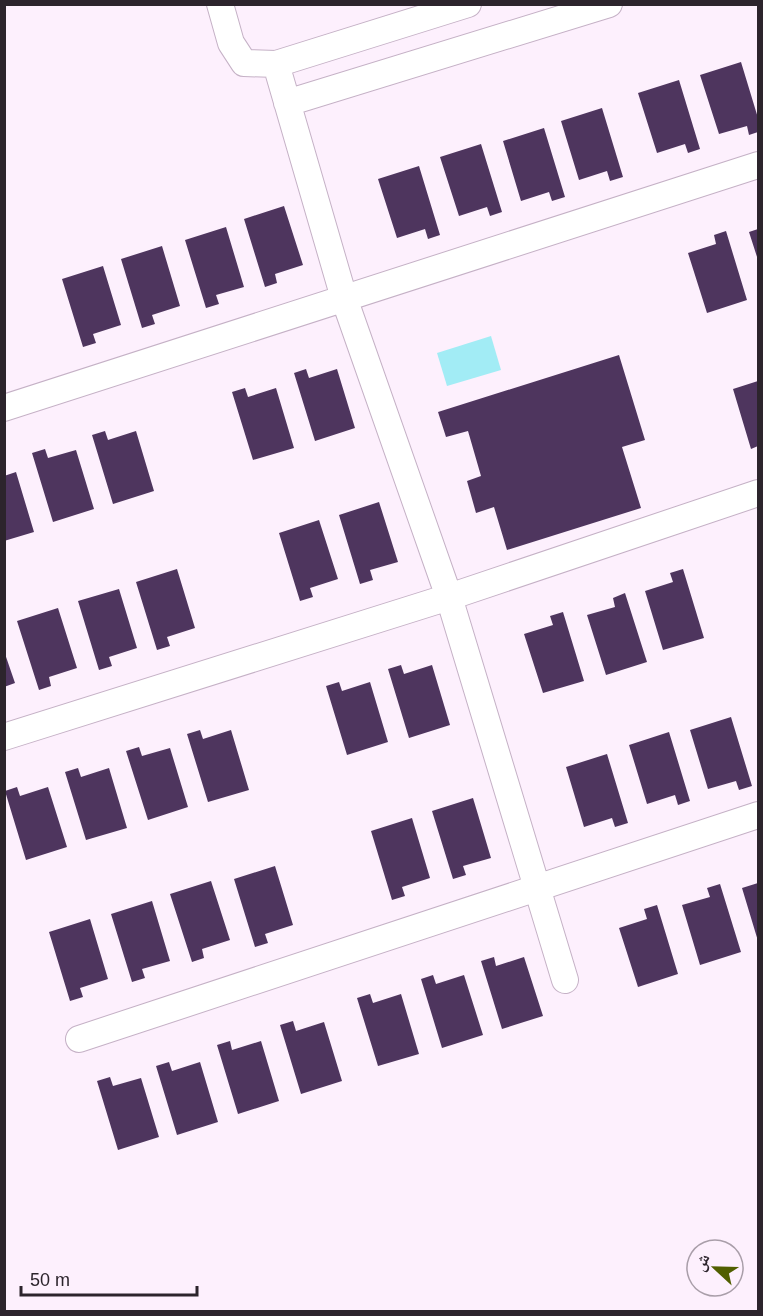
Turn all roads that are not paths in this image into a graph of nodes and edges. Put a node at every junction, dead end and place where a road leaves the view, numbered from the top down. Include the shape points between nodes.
1 (220, 4) edge
2 (468, 4) edge
3 (609, 4) edge
4 (276, 63) junction
5 (287, 103) junction
6 (759, 165) edge
7 (344, 298) junction
8 (4, 408) edge
9 (759, 493) edge
10 (450, 597) junction
11 (4, 736) edge
12 (759, 815) edge
13 (535, 887) junction
14 (565, 980) dead end
15 (79, 1039) dead end

1 - 4 street via 231,43 244,63
2 - 4 street
3 - 5 street
4 - 5 street
5 - 7 street
6 - 7 street
7 - 8 street
7 - 10 street
9 - 10 street
10 - 11 street
10 - 13 street
12 - 13 street
13 - 14 street
13 - 15 street

